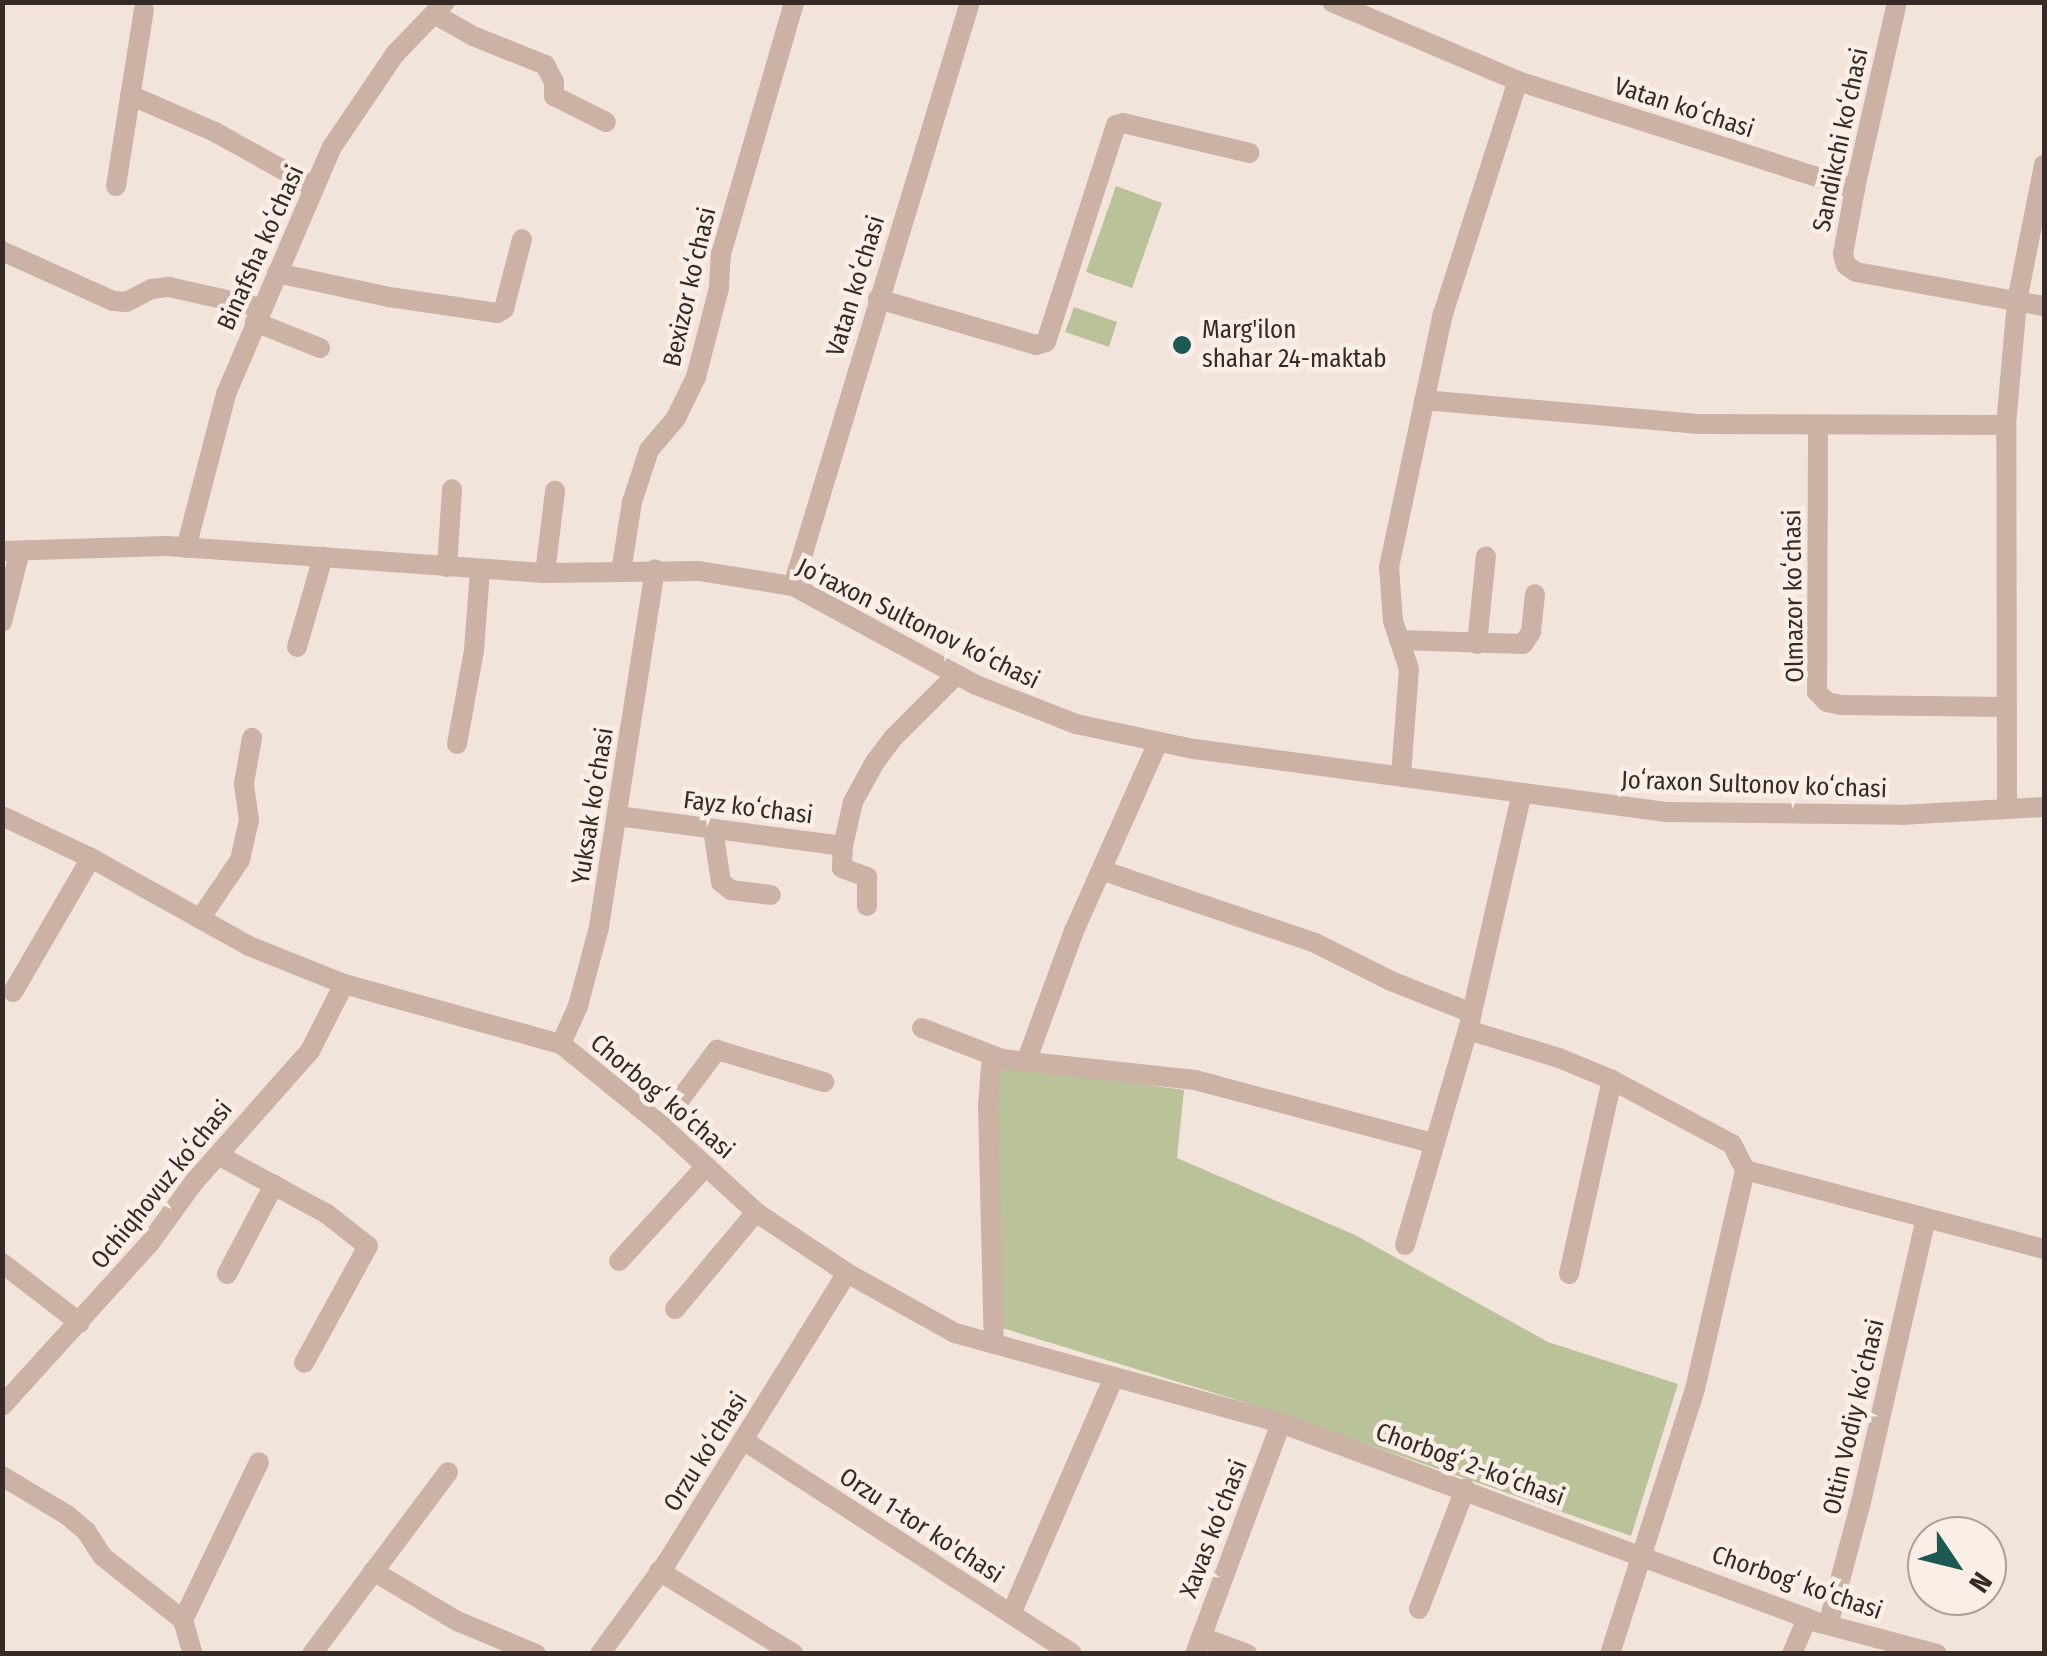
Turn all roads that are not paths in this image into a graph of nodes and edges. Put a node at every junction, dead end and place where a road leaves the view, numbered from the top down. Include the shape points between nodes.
1 (794, 2) edge
2 (970, 2) edge
3 (1332, 2) edge
4 (1897, 2) edge
5 (440, 8) edge
6 (144, 10) dead end
7 (1518, 81) junction
8 (130, 95) junction
9 (606, 122) dead end
10 (1250, 153) dead end
11 (2044, 165) edge
12 (116, 186) dead end
13 (314, 187) junction
14 (1855, 189) junction
15 (522, 239) dead end
16 (2, 251) edge
17 (277, 274) junction
18 (878, 299) junction
19 (2017, 301) junction
20 (2044, 306) edge
21 (258, 315) junction
22 (320, 348) dead end
23 (1424, 400) junction
24 (2006, 425) junction
25 (1818, 426) junction
26 (452, 489) dead end
27 (555, 491) dead end
28 (186, 548) junction
29 (11, 551) edge
30 (1486, 556) dead end
31 (323, 558) junction
32 (447, 567) junction
33 (480, 570) junction
34 (655, 570) junction
35 (620, 572) junction
36 (545, 573) junction
37 (793, 586) junction
38 (1535, 594) dead end
39 (2, 622) edge
40 (1399, 640) junction
41 (1477, 644) junction
42 (297, 647) dead end
43 (956, 675) junction
44 (2007, 707) junction
45 (252, 738) dead end
46 (1158, 742) junction
47 (457, 744) dead end
48 (1400, 775) junction
49 (1521, 796) junction
50 (2044, 808) edge
51 (2008, 809) junction
52 (2, 816) edge
53 (618, 816) junction
54 (713, 829) junction
55 (843, 846) junction
56 (91, 858) junction
57 (1104, 871) junction
58 (772, 895) dead end
59 (867, 906) dead end
60 (200, 919) junction
61 (344, 984) junction
62 (13, 992) dead end
63 (1470, 1021) junction
64 (922, 1028) dead end
65 (561, 1044) junction
66 (992, 1056) junction
67 (1026, 1062) junction
68 (1612, 1080) junction
69 (824, 1082) dead end
70 (661, 1124) junction
71 (1435, 1144) junction
72 (218, 1155) junction
73 (706, 1166) junction
74 (1745, 1170) junction
75 (274, 1185) junction
76 (756, 1212) junction
77 (1926, 1219) junction
78 (1405, 1245) dead end
79 (2044, 1249) edge
80 (618, 1261) dead end
81 (2, 1263) edge
82 (847, 1273) junction
83 (227, 1274) dead end
84 (1570, 1274) dead end
85 (675, 1309) dead end
86 (80, 1323) junction
87 (994, 1344) junction
88 (304, 1364) dead end
89 (1114, 1377) junction
90 (2, 1406) edge
91 (1281, 1423) junction
92 (743, 1440) junction
93 (259, 1462) dead end
94 (448, 1472) dead end
95 (2, 1476) edge
96 (1465, 1489) junction
97 (1642, 1554) junction
98 (372, 1571) junction
99 (659, 1571) junction
100 (1419, 1609) dead end
101 (1011, 1614) junction
102 (1807, 1618) junction
103 (183, 1620) junction
104 (1828, 1625) junction
105 (1198, 1645) edge
106 (193, 1654) edge
107 (312, 1654) edge
108 (536, 1654) edge
109 (600, 1654) edge
110 (794, 1654) edge
111 (1072, 1654) edge
112 (1247, 1654) edge
113 (1610, 1654) edge
114 (1792, 1654) edge
115 (1937, 1654) edge

1 - 35 street, Bexizor koʻchasi via 721,254 696,377 676,418 649,450
2 - 18 street, Vatan koʻchasi
3 - 7 street, Vatan koʻchasi
4 - 14 street, Sandikchi koʻchasi
5 - 9 street via 473,36 545,65 554,96
5 - 13 street, Binafsha koʻchasi via 364,97
6 - 8 street
7 - 14 street, Vatan koʻchasi
7 - 23 street via 1443,314
8 - 12 street
8 - 13 street
10 - 18 street via 1116,126 1046,342 1036,346
11 - 19 street
13 - 17 street, Binafsha koʻchasi
14 - 19 street, Sandikchi koʻchasi via 1843,254 1856,272
15 - 17 street via 498,313
16 - 21 street via 113,302 169,287
17 - 21 street, Binafsha koʻchasi
18 - 37 street, Vatan koʻchasi
19 - 20 street, Sandikchi koʻchasi
19 - 24 street
21 - 22 street
21 - 28 street, Binafsha koʻchasi via 226,394
23 - 25 street via 1697,424
23 - 40 street via 1389,568
24 - 25 street
24 - 44 street
25 - 44 street, Olmazor koʻchasi via 1817,692 1841,706
26 - 32 street
27 - 36 street
28 - 29 street, Joʻraxon Sultonov koʻchasi
28 - 31 street, Joʻraxon Sultonov koʻchasi
29 - 39 street
30 - 41 street
31 - 32 street, Joʻraxon Sultonov koʻchasi
31 - 42 street
32 - 33 street, Joʻraxon Sultonov koʻchasi
33 - 36 street, Joʻraxon Sultonov koʻchasi
33 - 47 street
34 - 35 street, Joʻraxon Sultonov koʻchasi
34 - 37 street, Joʻraxon Sultonov koʻchasi via 699,570
34 - 53 street, Yuksak koʻchasi
35 - 36 street, Joʻraxon Sultonov koʻchasi
37 - 43 street, Joʻraxon Sultonov koʻchasi
38 - 41 street via 1526,642
40 - 41 street
40 - 48 street via 1409,669
43 - 46 street, Joʻraxon Sultonov koʻchasi via 1076,724
43 - 55 street, Fayz koʻchasi via 875,762 853,802
44 - 51 street
45 - 60 street via 244,783 250,820 240,860
46 - 48 street, Joʻraxon Sultonov koʻchasi
46 - 57 street
48 - 49 street, Joʻraxon Sultonov koʻchasi
49 - 51 street, Joʻraxon Sultonov koʻchasi via 1668,812
49 - 63 street
50 - 51 street, Joʻraxon Sultonov koʻchasi
52 - 56 street, Chorbogʻ koʻchasi
53 - 54 street, Fayz koʻchasi
53 - 65 street, Yuksak koʻchasi via 599,927
54 - 55 street, Fayz koʻchasi
54 - 58 street via 721,882 731,890
55 - 59 street via 842,868 867,876
56 - 60 street, Chorbogʻ koʻchasi
56 - 62 street
57 - 63 street via 1315,943
57 - 67 street via 1074,931
60 - 61 street, Chorbogʻ koʻchasi
61 - 65 street, Chorbogʻ koʻchasi
61 - 72 street, Ochiqhovuz koʻchasi via 310,1051
63 - 68 street
63 - 71 street
64 - 66 street
65 - 70 street, Chorbogʻ koʻchasi
66 - 67 street
66 - 87 street
67 - 71 street via 1195,1080
68 - 74 street via 1732,1144
68 - 84 street
69 - 70 street via 717,1050
70 - 73 street, Chorbogʻ koʻchasi
71 - 78 street
72 - 75 street
72 - 86 street, Ochiqhovuz koʻchasi
73 - 76 street, Chorbogʻ koʻchasi
73 - 80 street
74 - 77 street
74 - 97 street via 1694,1389
75 - 83 street
75 - 88 street via 368,1246
76 - 82 street, Chorbogʻ koʻchasi
76 - 85 street
77 - 79 street
77 - 104 street, Oltin Vodiy koʻchasi
81 - 86 street
82 - 87 street, Chorbogʻ koʻchasi via 955,1334
82 - 92 street, Orzu koʻchasi
86 - 90 street, Ochiqhovuz koʻchasi
87 - 89 street, Chorbogʻ koʻchasi
89 - 91 street, Chorbogʻ koʻchasi
89 - 101 street
91 - 96 street, Chorbogʻ 2-koʻchasi
91 - 105 street, Xavas koʻchasi
92 - 99 street, Orzu koʻchasi
92 - 101 street, Orzu 1-tor ko'chasi
93 - 103 street
94 - 98 street
95 - 103 street via 67,1515 102,1556
96 - 97 street, Chorbogʻ 2-koʻchasi
96 - 100 street
97 - 102 street, Chorbogʻ koʻchasi
97 - 113 street
98 - 107 street
98 - 108 street via 457,1621
99 - 109 street, Orzu koʻchasi
99 - 110 street
101 - 111 street, Orzu 1-tor ko'chasi
102 - 104 street, Chorbogʻ koʻchasi
102 - 114 street
103 - 106 street
104 - 115 street, Chorbogʻ koʻchasi
105 - 112 street

